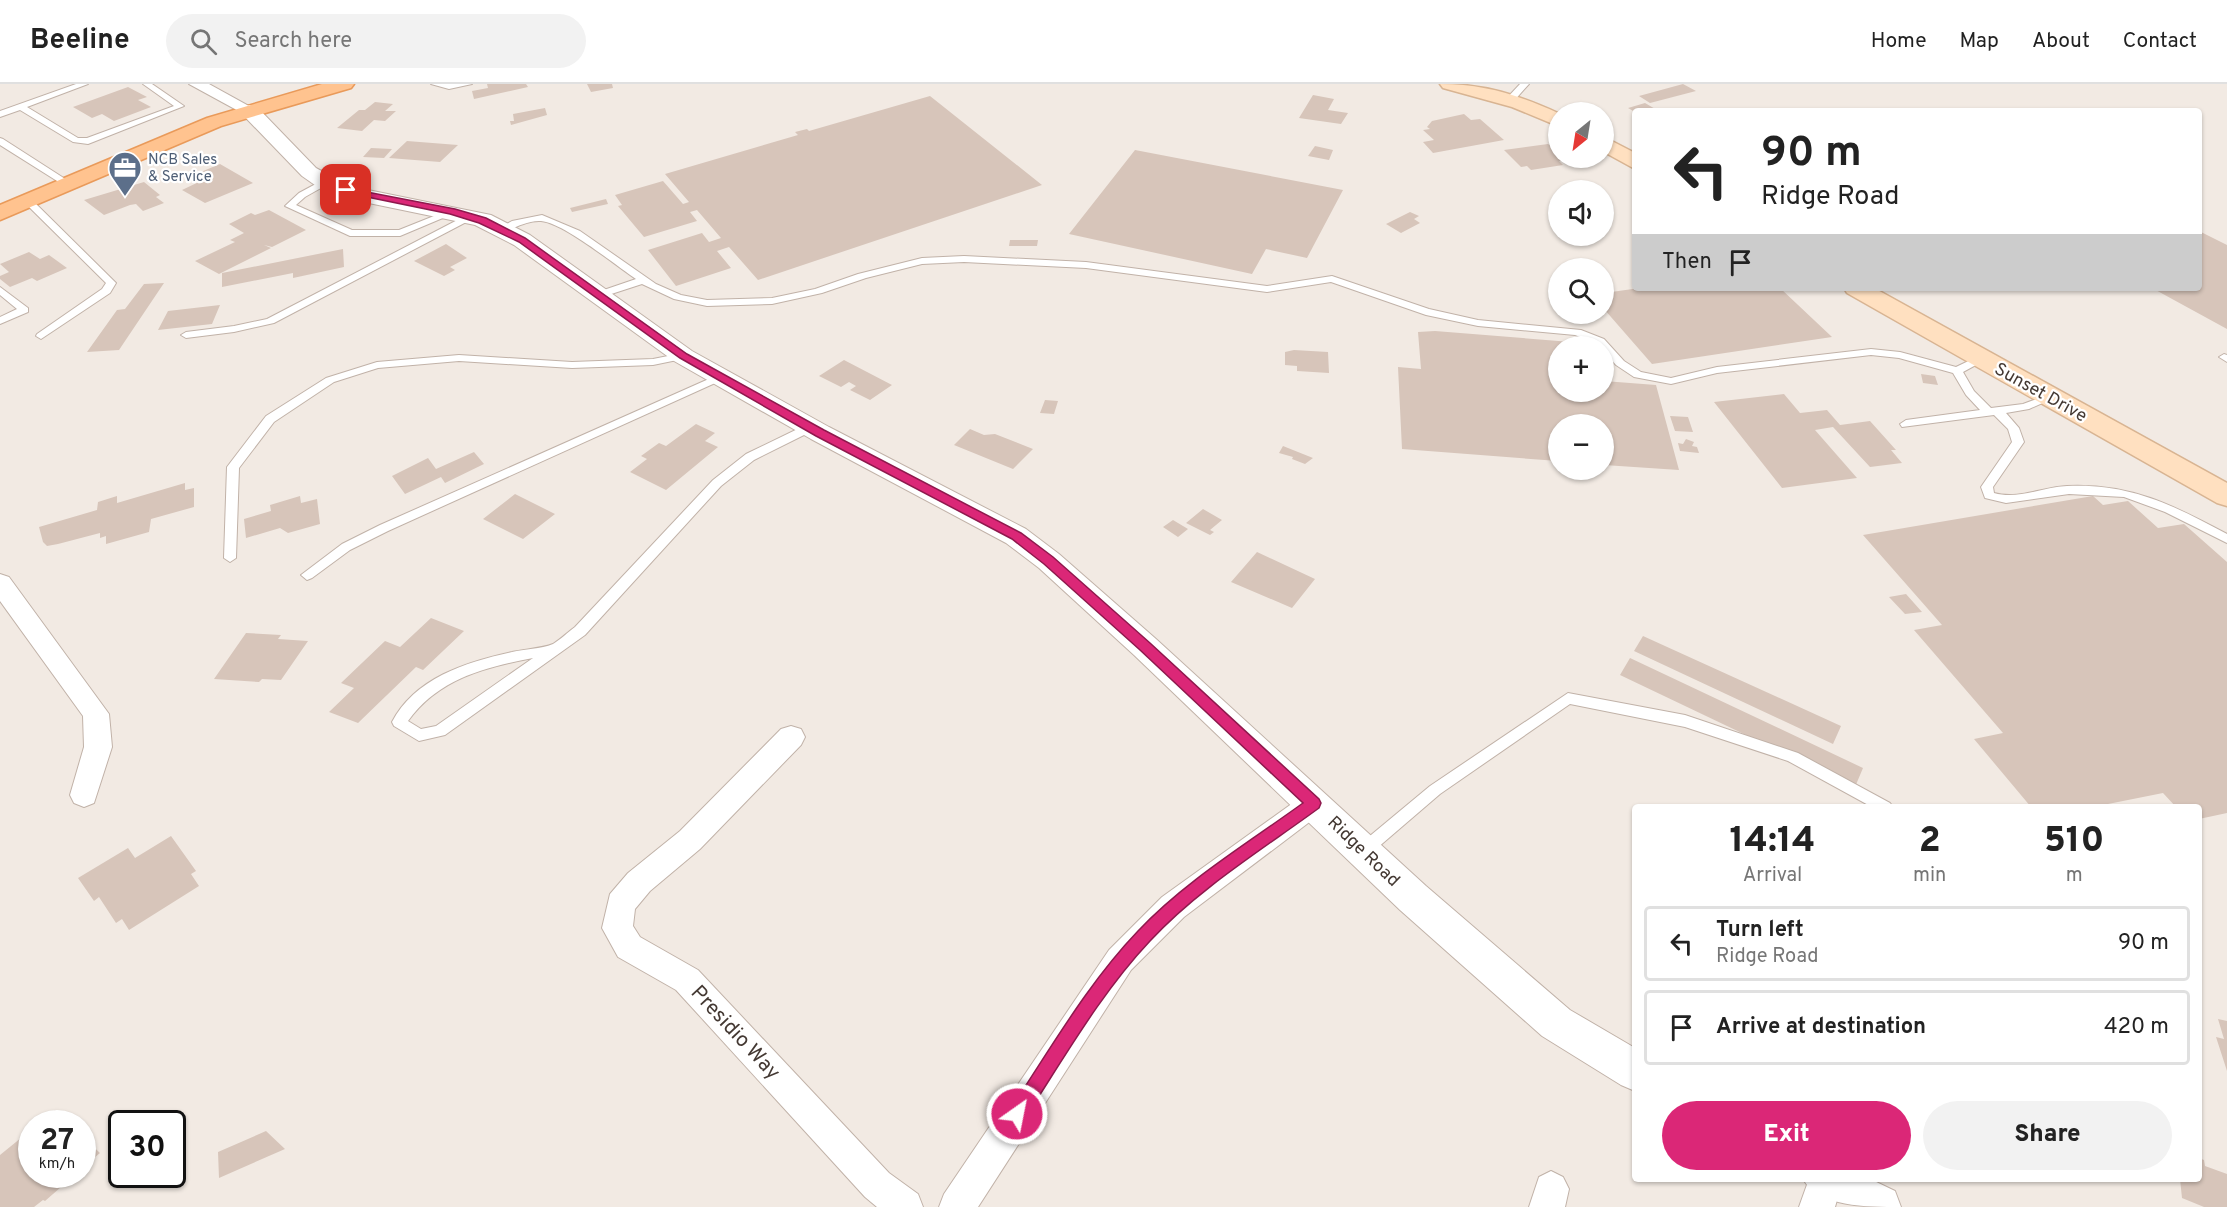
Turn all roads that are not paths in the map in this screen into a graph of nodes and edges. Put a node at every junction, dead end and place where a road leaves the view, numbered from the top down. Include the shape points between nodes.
1 (84, 84) edge
2 (147, 84) edge
3 (197, 84) edge
4 (344, 84) edge
5 (435, 84) edge
6 (468, 84) edge
7 (1450, 84) edge
8 (1525, 84) edge
9 (1509, 101) junction
10 (21, 107) junction
11 (250, 111) junction
12 (0, 114) edge
13 (1548, 116) edge
14 (0, 141) edge
15 (1614, 149) edge
16 (1632, 160) edge
17 (325, 182) junction
18 (68, 184) junction
19 (28, 201) junction
20 (0, 213) edge
21 (460, 214) junction
22 (501, 230) junction
23 (643, 280) junction
24 (0, 290) edge
25 (1861, 291) edge
26 (599, 295) junction
27 (0, 321) edge
28 (186, 335) dead end
29 (41, 336) dead end
30 (683, 356) junction
31 (1981, 358) junction
32 (1957, 371) junction
33 (720, 376) junction
34 (2050, 397) junction
35 (1992, 412) junction
36 (1906, 424) dead end
37 (810, 428) junction
38 (2227, 496) edge
39 (2227, 539) edge
40 (230, 558) dead end
41 (307, 575) dead end
42 (0, 583) edge
43 (556, 648) junction
44 (791, 737) dead end
45 (84, 795) dead end
46 (1314, 803) junction
47 (1880, 804) edge
48 (1364, 850) junction
49 (1632, 1069) edge
50 (1823, 1189) edge
51 (904, 1207) edge
52 (957, 1207) edge
53 (1879, 1207) edge

1 - 10 lane
2 - 10 lane via 180,106 88,141 76,140
3 - 11 street
4 - 11 main road
5 - 6 lane
7 - 9 main road
8 - 9 lane
9 - 13 main road
10 - 12 lane
11 - 17 street, Ridge Road via 309,172
11 - 18 main road via 206,125
14 - 18 lane
15 - 16 main road
17 - 21 street, Ridge Road via 359,195
17 - 21 lane via 290,206 350,233 400,232
18 - 19 main road
19 - 20 main road
19 - 29 lane via 111,283 106,291
21 - 22 street, Ridge Road
21 - 28 lane via 270,321
22 - 23 lane via 542,218 577,233
22 - 26 street, Ridge Road via 522,240
23 - 26 lane
23 - 32 lane via 678,297 707,303 740,303 818,291 922,261 964,259 1086,265 1267,289 1332,279 1426,312 1478,323 1576,332 1600,341 1620,363 1638,375 1671,381 1717,370 1871,352 1900,355
24 - 27 lane via 24,310
25 - 31 main road, Sunset Drive
26 - 30 street, Ridge Road
30 - 33 street, Ridge Road
30 - 40 lane via 652,362 572,365 459,358 377,365 330,380 270,418 233,466
31 - 32 lane
31 - 34 main road, Sunset Drive
32 - 35 lane via 1970,393
33 - 37 street, Ridge Road
33 - 41 lane via 384,528 346,547
34 - 35 lane via 2025,407
34 - 38 main road, Sunset Drive
35 - 36 lane
35 - 39 lane via 2013,428 2018,442 1987,487 1989,495 2017,499 2058,491 2107,491 2135,495
37 - 43 lane via 750,457 717,483 580,631
37 - 46 street, Ridge Road via 1016,536 1145,647
42 - 45 street via 96,714 98,747
43 - 43 lane via 440,730 419,735 399,722 423,692 453,675 486,663
44 - 51 street, Presidio Way via 690,840 639,882 621,904 617,928 629,948 687,980 877,1185
46 - 48 street, Ridge Road
46 - 52 street via 1173,907 1120,960
47 - 48 lane via 1793,757 1685,721 1568,698 1435,790
48 - 49 street, Ridge Road via 1556,1023
50 - 53 street

